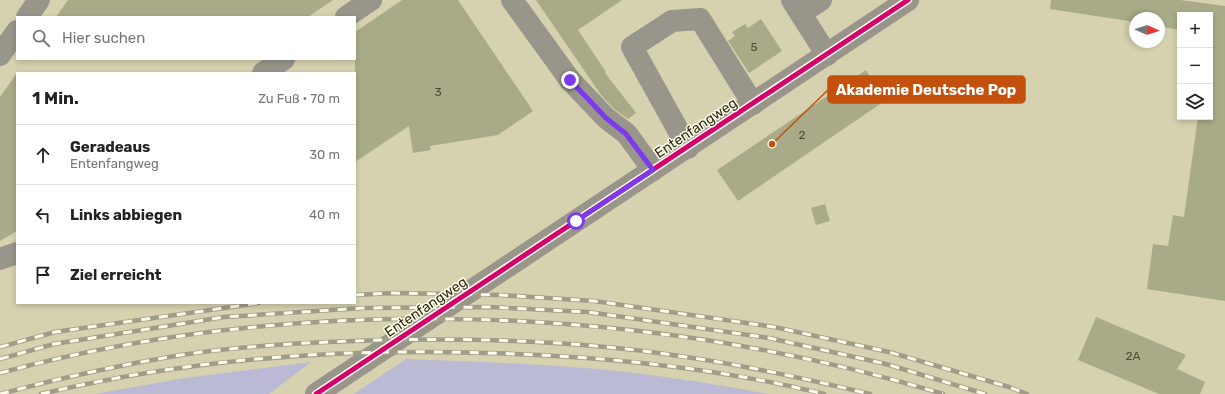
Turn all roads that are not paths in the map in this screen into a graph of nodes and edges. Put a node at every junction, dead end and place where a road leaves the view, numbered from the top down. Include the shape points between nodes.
1 (39, 0) edge
2 (372, 0) edge
3 (512, 0) edge
4 (821, 0) edge
5 (908, 0) edge
6 (796, 7) edge
7 (28, 16) edge
8 (348, 16) edge
9 (16, 32) edge
10 (0, 55) edge
11 (827, 55) junction
12 (282, 60) edge
13 (264, 72) edge
14 (753, 104) junction
15 (688, 148) junction
16 (653, 170) junction
17 (16, 253) edge
18 (0, 259) edge
19 (316, 394) edge

1 - 7 street
2 - 8 street
3 - 16 street via 570,80 606,118 626,134
4 - 6 street
5 - 11 street, Entenfangweg
6 - 11 street
9 - 10 street
11 - 14 street, Entenfangweg
12 - 13 street
14 - 15 street, Entenfangweg
14 - 15 street via 700,18 672,21 632,47
15 - 16 street, Entenfangweg
16 - 19 street, Entenfangweg
17 - 18 street

